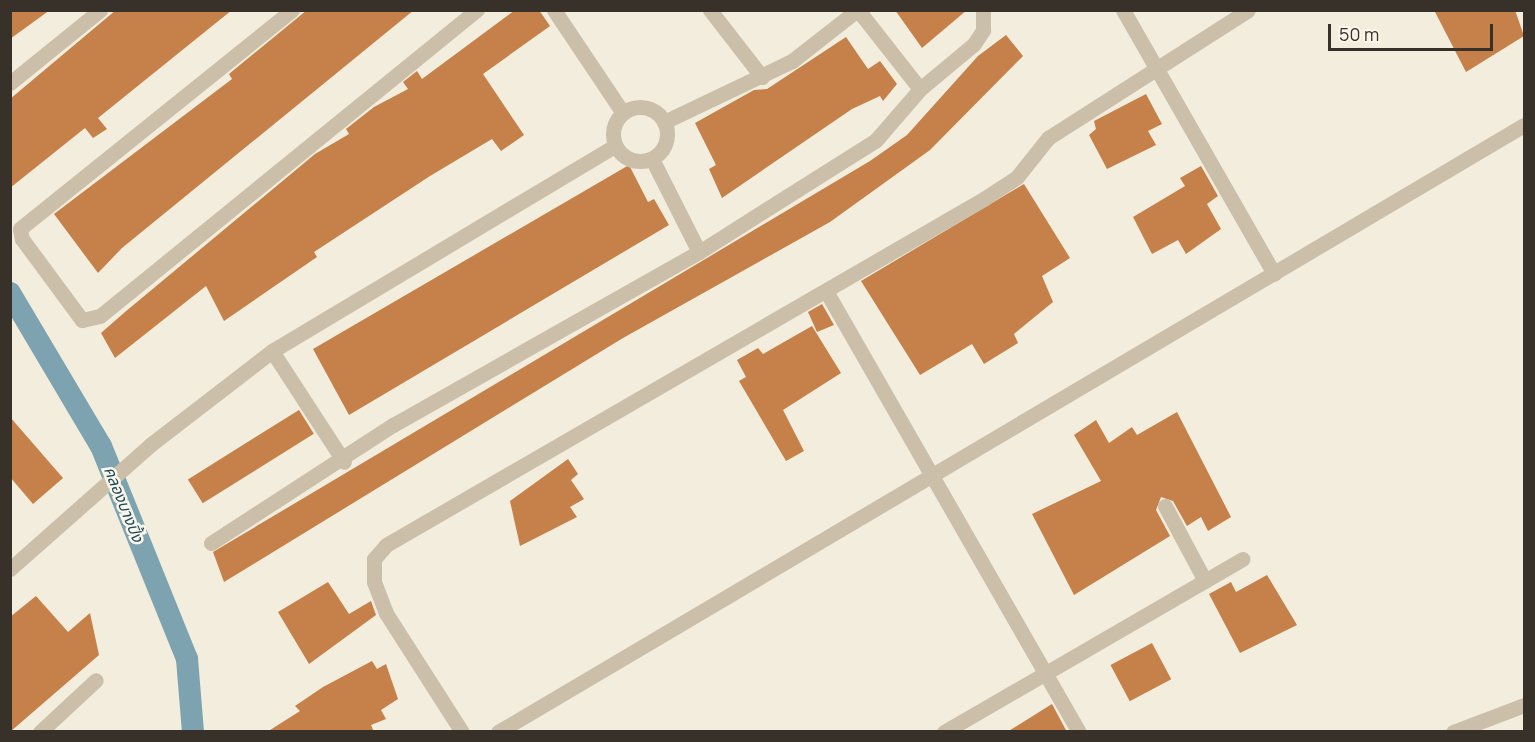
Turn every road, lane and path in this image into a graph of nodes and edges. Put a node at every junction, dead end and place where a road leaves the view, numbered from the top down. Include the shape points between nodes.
1 (100, 10) edge
2 (292, 10) edge
3 (477, 10) edge
4 (554, 10) edge
5 (710, 10) edge
6 (857, 10) edge
7 (983, 10) edge
8 (1123, 10) edge
9 (1248, 10) edge
10 (1156, 70) junction
11 (762, 77) junction
12 (10, 83) edge
13 (920, 89) junction
14 (623, 113) junction
15 (664, 122) junction
16 (1524, 125) edge
17 (615, 146) junction
18 (652, 159) junction
19 (699, 252) junction
20 (1274, 274) junction
21 (826, 291) junction
22 (272, 351) junction
23 (344, 462) junction
24 (932, 476) junction
25 (1165, 506) dead end
26 (211, 543) dead end
27 (1243, 559) dead end
28 (10, 569) edge
29 (1205, 580) junction
30 (1043, 673) junction
31 (96, 680) dead end
32 (1524, 705) edge
33 (40, 732) edge
34 (462, 732) edge
35 (498, 732) edge
36 (944, 732) edge
37 (1079, 732) edge
38 (1453, 732) edge

1 - 12 street
2 - 3 street via 20,229 22,239 82,320 100,316
4 - 14 street
5 - 11 street
6 - 11 street via 792,62
6 - 13 street
7 - 13 street via 983,30 974,44
8 - 10 street
9 - 10 street
10 - 20 street
10 - 21 street via 1048,138 1007,184
11 - 15 street
13 - 19 street via 876,140
14 - 15 street via 646,107
14 - 17 street via 612,134
15 - 18 street via 664,146
16 - 20 street
17 - 18 street via 634,160
17 - 22 street
18 - 19 street
19 - 23 street via 393,425
20 - 24 street
21 - 24 street
21 - 34 street via 386,545 374,560 374,582 386,613
22 - 23 street
22 - 28 street via 150,445
23 - 26 street
24 - 30 street
24 - 35 street
25 - 29 street
27 - 29 street
29 - 30 street
30 - 36 street
30 - 37 street
31 - 33 street
32 - 38 street

